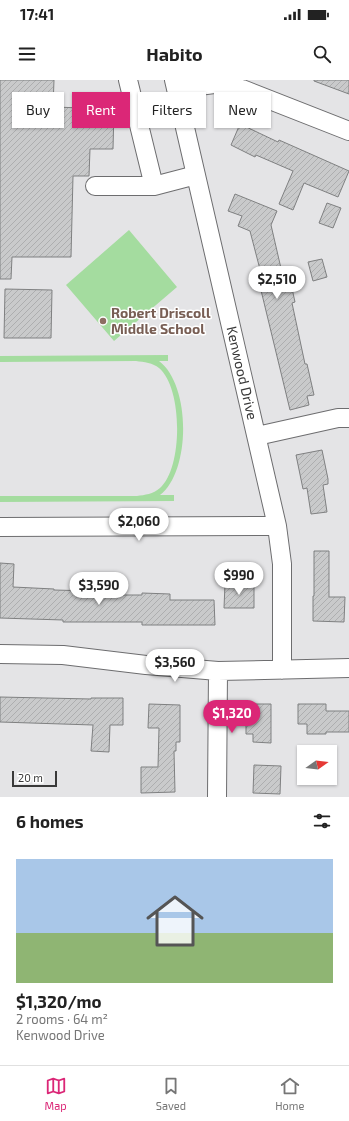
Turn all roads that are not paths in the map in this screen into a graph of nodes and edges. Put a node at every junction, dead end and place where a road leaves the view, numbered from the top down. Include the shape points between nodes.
1 (128, 80) edge
2 (175, 84) edge
3 (349, 131) edge
4 (196, 175) junction
5 (95, 186) dead end
6 (154, 186) junction
7 (349, 418) edge
8 (257, 436) junction
9 (277, 526) junction
10 (0, 528) edge
11 (0, 654) edge
12 (349, 668) edge
13 (282, 670) junction
14 (218, 671) junction
15 (217, 797) edge

1 - 6 street
2 - 3 street via 214,84 242,88
2 - 4 street, Kenwood Drive
4 - 6 street
4 - 8 street, Kenwood Drive
5 - 6 street
7 - 8 street via 338,418
8 - 9 street, Kenwood Drive
9 - 10 street
9 - 13 street, Kenwood Drive via 282,564
11 - 14 street via 63,655
12 - 13 street
13 - 14 street
14 - 15 street

